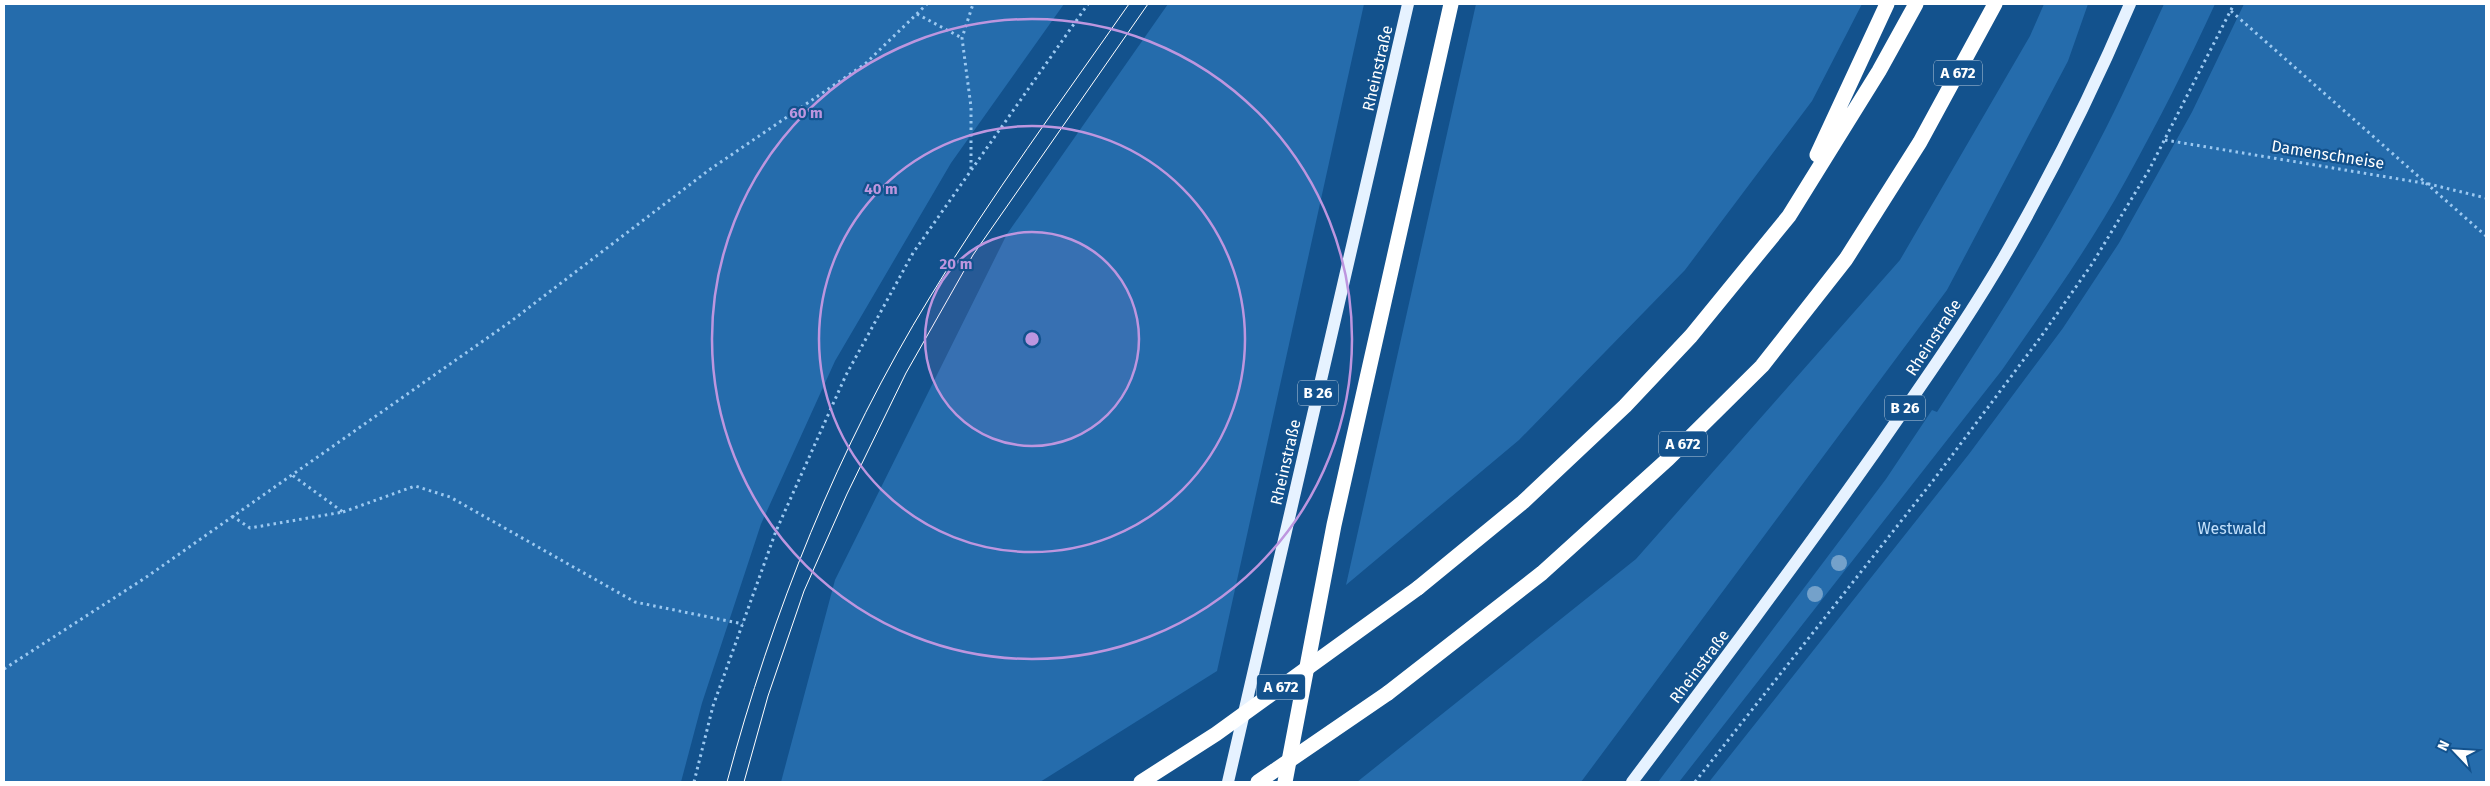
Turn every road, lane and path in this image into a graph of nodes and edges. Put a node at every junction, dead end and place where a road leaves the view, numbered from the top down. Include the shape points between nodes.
1 (927, 4) edge
2 (973, 4) edge
3 (1088, 4) edge
4 (1408, 4) edge
5 (1451, 4) edge
6 (1886, 4) edge
7 (1916, 4) edge
8 (1995, 4) edge
9 (2130, 4) edge
10 (2234, 4) edge
11 (2231, 11) junction
12 (916, 14) junction
13 (962, 38) junction
14 (2165, 140) junction
15 (971, 170) junction
16 (2429, 184) junction
17 (2486, 198) edge
18 (1790, 216) junction
19 (2486, 236) edge
20 (292, 474) junction
21 (342, 512) junction
22 (232, 516) junction
23 (743, 624) junction
24 (4, 669) edge
25 (694, 782) edge
26 (1141, 782) edge
27 (1228, 782) edge
28 (1258, 782) edge
29 (1285, 782) edge
30 (1632, 782) edge
31 (1695, 782) edge

1 - 12 path
2 - 13 path
3 - 15 path
4 - 27 main road, Rheinstraße / B 26
5 - 29 highway via 1334,525
6 - 18 highway
7 - 18 highway, A 672
8 - 28 highway, A 672, bridge via 1920,142 1846,259 1762,366 1668,458 1542,573 1388,694
9 - 30 main road, Rheinstraße / B 26 via 2061,151 2017,234 1960,329 1784,581
10 - 11 path
11 - 14 path
11 - 16 path
12 - 13 path
12 - 20 path via 865,64 709,170 510,322
13 - 15 path via 971,107
14 - 16 path, Damenschneise
14 - 31 path via 2092,264 2040,338 1926,490
15 - 23 path via 913,254 846,375 776,531
16 - 17 path, Damenschneise
16 - 19 path
18 - 26 highway, A 672, bridge via 1691,336 1625,406 1523,502 1418,588 1216,734
20 - 21 path
20 - 22 path
21 - 22 path via 250,528
21 - 23 path via 414,486 450,497 635,602
22 - 24 path via 145,578
23 - 25 path via 713,706

